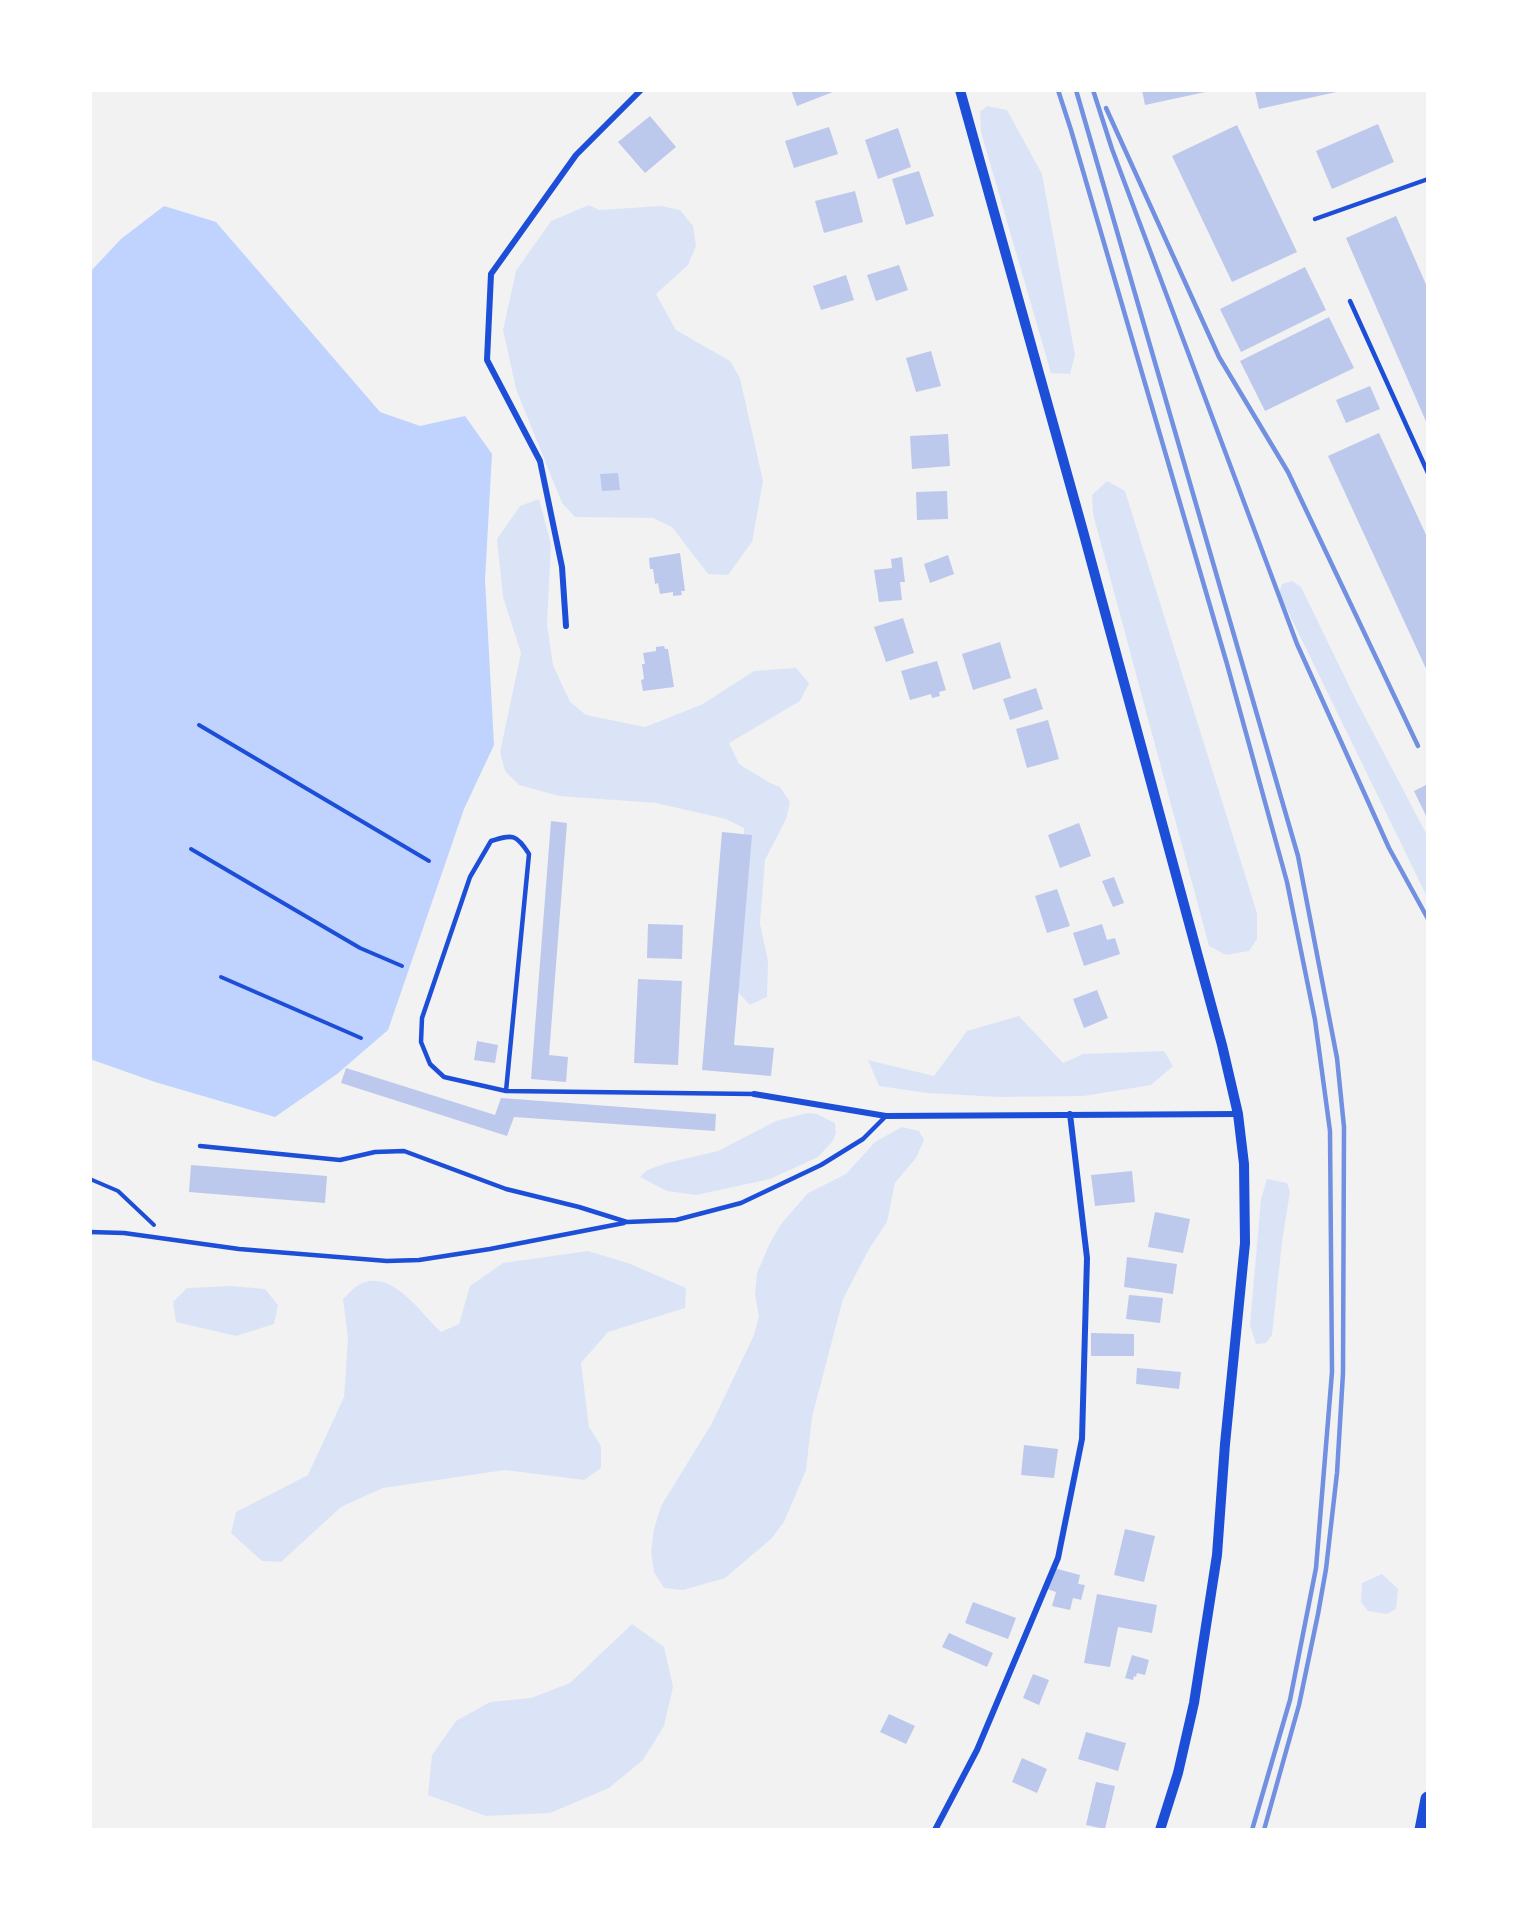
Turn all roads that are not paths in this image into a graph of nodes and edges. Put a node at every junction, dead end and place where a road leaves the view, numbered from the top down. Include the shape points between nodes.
1 (641, 90) edge
2 (960, 90) edge
3 (1428, 179) edge
4 (1315, 219) dead end
5 (1350, 301) dead end
6 (1428, 473) edge
7 (566, 626) dead end
8 (506, 1091) junction
9 (754, 1094) joint
10 (1070, 1114) junction
11 (1238, 1114) junction
12 (886, 1116) junction
13 (200, 1146) dead end
14 (627, 1222) junction
15 (90, 1232) edge
16 (1428, 1799) edge
17 (935, 1830) edge
18 (1160, 1830) edge
19 (1422, 1830) edge

1 - 7 street via 576,155 491,274 487,360 540,461 562,567
2 - 11 street
3 - 4 lane
5 - 6 lane
8 - 8 lane via 529,854 520,840 508,836 491,841 470,876 422,1018 421,1042 430,1064 444,1077
8 - 9 lane
9 - 12 street
10 - 11 street
10 - 12 street
10 - 17 street via 1087,1258 1083,1439 1058,1558 976,1750
11 - 18 street via 1244,1164 1245,1243 1216,1555 1194,1703
12 - 14 lane via 863,1139 821,1165 741,1203 676,1220
13 - 14 lane via 340,1160 404,1150 506,1189
14 - 15 lane via 490,1249 387,1261
16 - 19 main road

